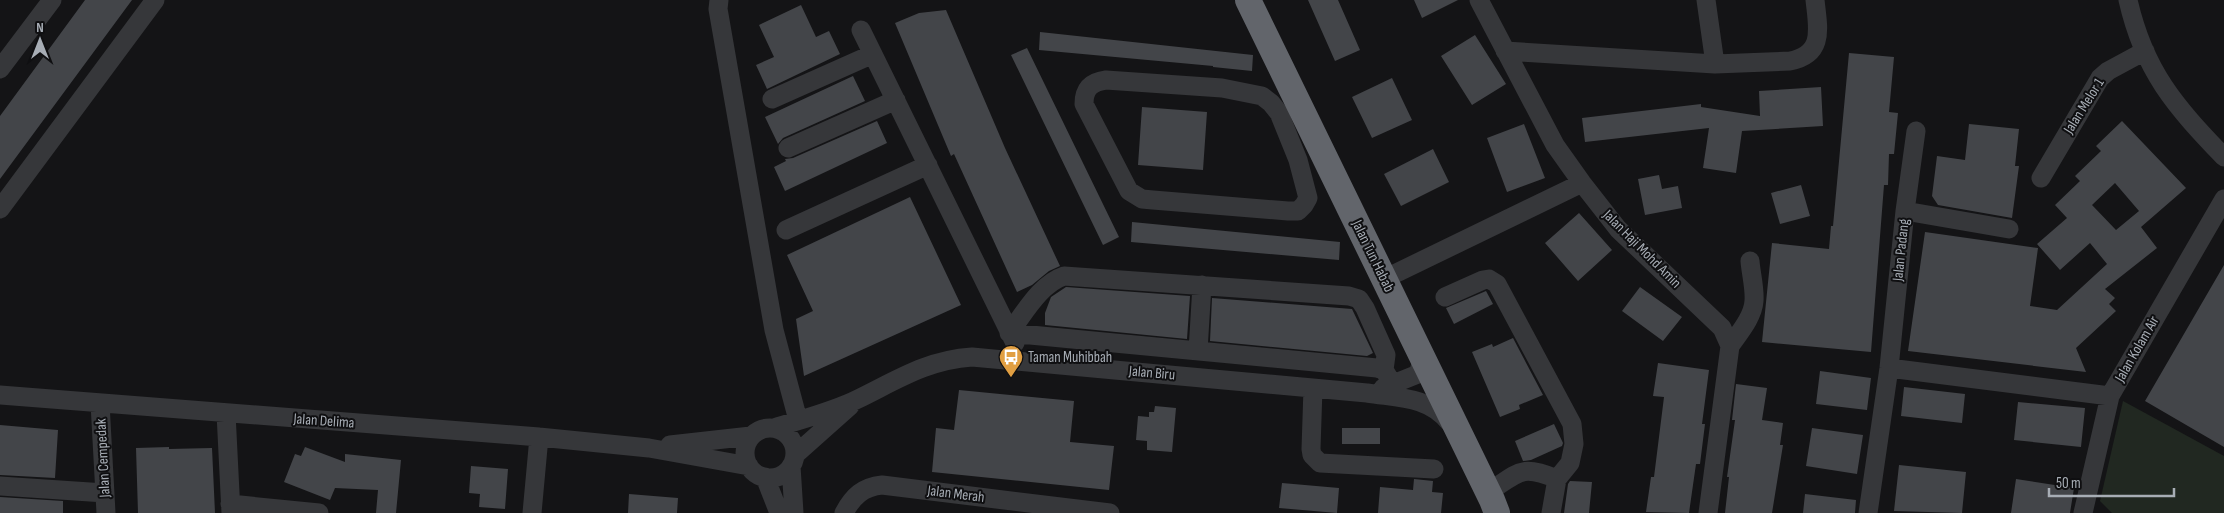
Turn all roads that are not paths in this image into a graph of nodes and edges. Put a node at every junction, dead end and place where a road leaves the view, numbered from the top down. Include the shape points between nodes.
1 (52, 0) edge
2 (155, 0) edge
3 (718, 0) edge
4 (1248, 0) edge
5 (1479, 0) edge
6 (1706, 0) edge
7 (1815, 0) edge
8 (2128, 0) edge
9 (861, 30) dead end
10 (1505, 51) junction
11 (2144, 51) junction
12 (873, 54) junction
13 (1715, 64) junction
14 (0, 69) edge
15 (772, 99) dead end
16 (896, 100) junction
17 (1916, 131) dead end
18 (788, 148) dead end
19 (1324, 156) junction
20 (2224, 157) edge
21 (1298, 160) junction
22 (928, 165) junction
23 (2041, 178) dead end
24 (1582, 183) junction
25 (2224, 198) edge
26 (0, 209) edge
27 (1905, 212) junction
28 (2009, 229) dead end
29 (786, 230) dead end
30 (1750, 261) dead end
31 (1384, 279) junction
32 (1202, 285) junction
33 (1445, 297) dead end
34 (1009, 333) junction
35 (1730, 346) junction
36 (1198, 351) junction
37 (1423, 358) junction
38 (1025, 361) junction
39 (1889, 368) junction
40 (1388, 378) junction
41 (1313, 388) junction
42 (1367, 393) junction
43 (0, 395) edge
44 (2110, 396) junction
45 (856, 400) junction
46 (100, 403) junction
47 (226, 413) junction
48 (798, 420) junction
49 (774, 428) junction
50 (751, 436) junction
51 (1461, 436) junction
52 (538, 437) junction
53 (649, 448) junction
54 (793, 461) junction
55 (749, 466) junction
56 (1434, 469) dead end
57 (765, 477) junction
58 (1557, 479) junction
59 (0, 486) edge
60 (104, 493) junction
61 (1493, 503) edge
62 (230, 509) edge
63 (106, 513) edge
64 (319, 513) edge
65 (532, 513) edge
66 (779, 513) edge
67 (794, 513) edge
68 (844, 513) edge
69 (1110, 513) edge
70 (1551, 513) edge
71 (1708, 513) edge
72 (1868, 513) edge
73 (2083, 513) edge

1 - 14 street
2 - 26 street
3 - 48 street via 774,330
4 - 19 highway, Jalan Tun Habab
5 - 10 street, Jalan Haji Mohd Amin
6 - 13 street
7 - 13 street via 1818,36 1809,53 1800,59
8 - 11 street
9 - 12 street
10 - 13 street
10 - 24 street, Jalan Haji Mohd Amin via 1555,144
11 - 20 street via 2156,76 2186,117
11 - 23 street, Jalan Melor 1 via 2100,78
12 - 15 street
12 - 16 street
16 - 18 street
16 - 22 street
17 - 27 street, Jalan Padang
19 - 21 street
19 - 31 highway, Jalan Tun Habab
21 - 21 street via 1279,113 1262,96 1222,88 1106,80 1095,82 1084,96 1084,104 1125,184 1129,191 1142,199 1298,211 1308,198
22 - 29 street
22 - 34 street
24 - 31 street
24 - 35 street, Jalan Haji Mohd Amin via 1618,229 1722,328
25 - 44 street, Jalan Kolam Air
27 - 28 street
27 - 39 street, Jalan Padang
30 - 35 street via 1755,299 1747,321
31 - 37 highway, Jalan Tun Habab
32 - 34 street via 1064,276 1044,289
32 - 36 street
32 - 40 street via 1359,299 1386,352
33 - 58 street via 1483,280 1497,284 1572,424 1574,444 1570,463
34 - 36 street
34 - 38 street
35 - 71 street
36 - 40 street via 1377,368
37 - 40 street, Jalan Biru via 1418,374
37 - 51 highway, Jalan Tun Habab
38 - 41 street, Jalan Biru
38 - 45 street, Jalan Biru via 953,358 900,376
39 - 44 street
39 - 72 street, Jalan Padang
40 - 42 street, Jalan Biru
41 - 42 street, Jalan Biru
41 - 56 street via 1312,455 1320,463
42 - 51 street, Jalan Biru via 1425,403 1440,411
43 - 46 street, Jalan Delima
44 - 73 street, Jalan Kolam Air
45 - 48 street, Jalan Biru
45 - 54 street, Jalan Biru
46 - 47 street, Jalan Delima
46 - 60 street, Jalan Cempedak
47 - 52 street, Jalan Delima
47 - 62 street
48 - 49 street, Jalan Biru
49 - 50 street
49 - 54 street via 788,435 795,448
50 - 53 street, Jalan Delima
50 - 55 street via 745,451
51 - 61 highway, Jalan Tun Habab
52 - 53 street, Jalan Delima
52 - 65 street
53 - 55 street, Jalan Delima
54 - 57 street via 780,476
54 - 67 street
55 - 57 street
57 - 66 street
58 - 61 street via 1538,471 1520,471
58 - 70 street
59 - 60 street
60 - 63 street, Jalan Cempedak
62 - 64 street
68 - 69 street, Jalan Merah via 855,496 868,487 882,485

